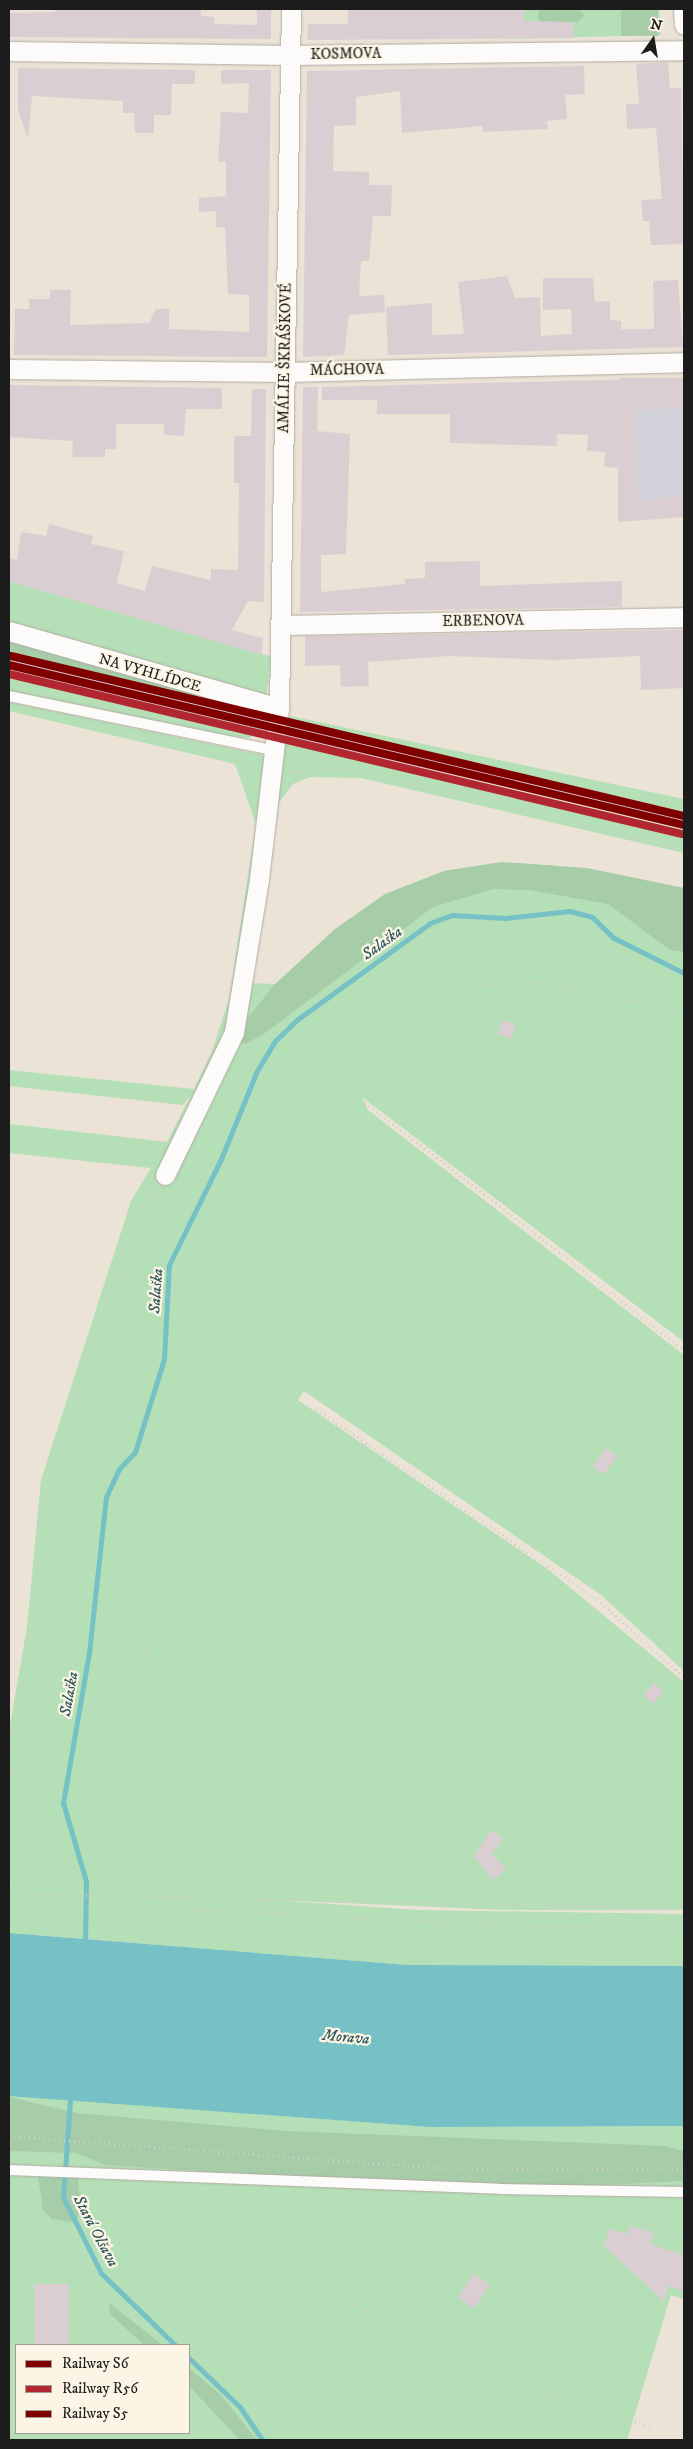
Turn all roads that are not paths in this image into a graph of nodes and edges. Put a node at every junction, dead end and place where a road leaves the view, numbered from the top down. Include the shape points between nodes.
1 (291, 9) edge
2 (683, 9) edge
3 (684, 25) edge
4 (684, 50) edge
5 (9, 51) edge
6 (291, 55) junction
7 (684, 362) edge
8 (9, 369) edge
9 (285, 372) junction
10 (684, 617) edge
11 (281, 625) junction
12 (9, 631) edge
13 (9, 696) edge
14 (279, 708) junction
15 (271, 750) junction
16 (165, 1175) road end
17 (9, 2170) edge
18 (684, 2192) edge

1 - 6 street, AMÁLIE ŠKRÁŠKOVÉ
2 - 3 street
4 - 6 street, KOSMOVA
5 - 6 street, KOSMOVA
6 - 9 street, AMÁLIE ŠKRÁŠKOVÉ
7 - 9 street, MÁCHOVA
8 - 9 street, MÁCHOVA
9 - 11 street, AMÁLIE ŠKRÁŠKOVÉ
10 - 11 street, ERBENOVA
11 - 14 street, AMÁLIE ŠKRÁŠKOVÉ
12 - 14 street, NA VYHLÍDCE
13 - 15 lane
14 - 15 street
15 - 16 street via 260,879 234,1032
17 - 18 lane

